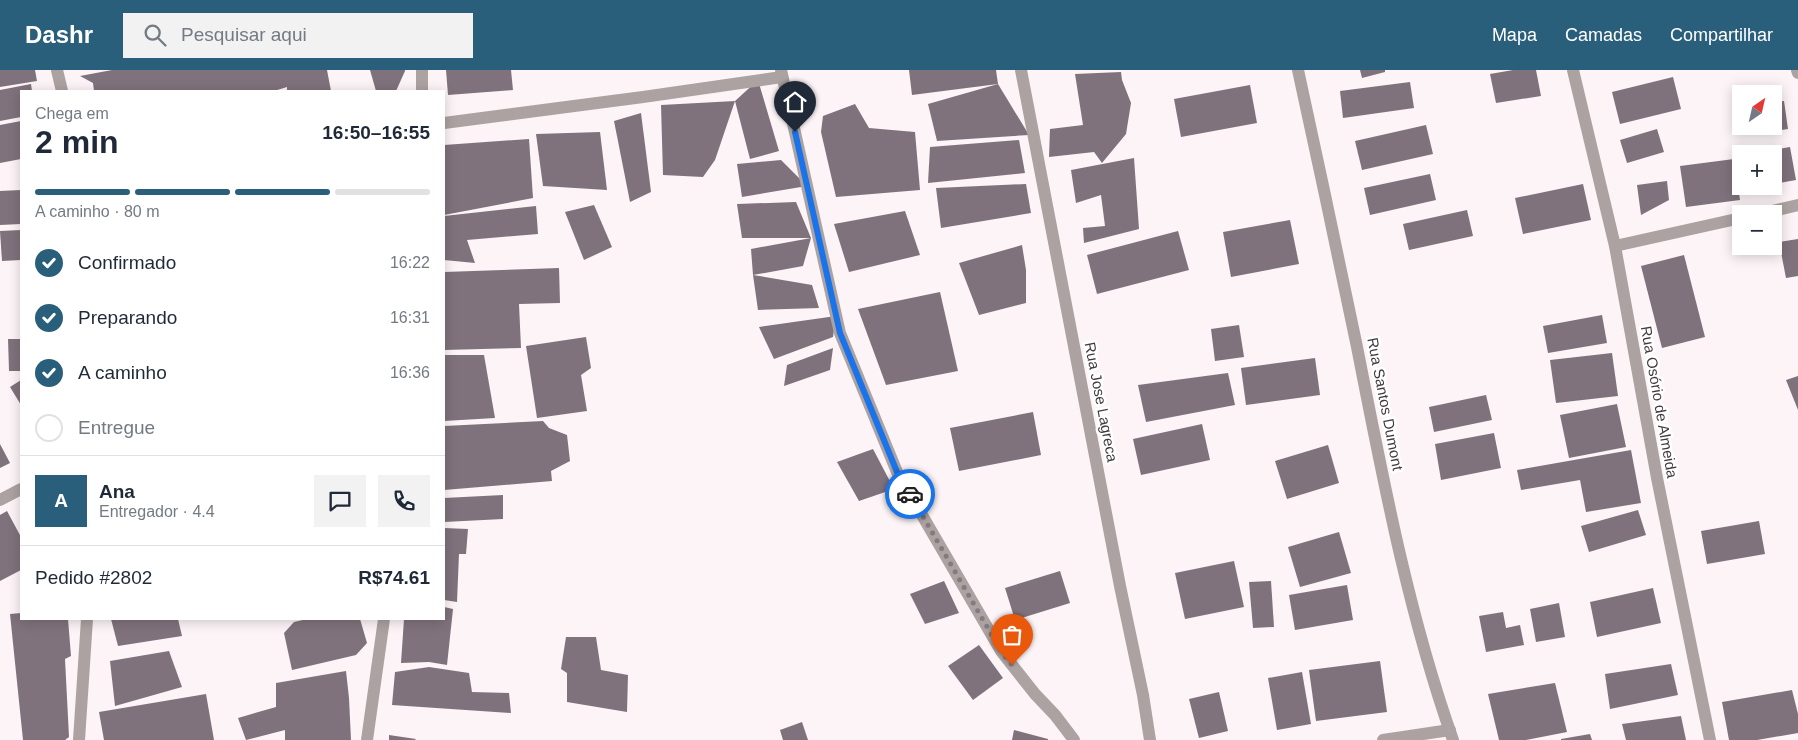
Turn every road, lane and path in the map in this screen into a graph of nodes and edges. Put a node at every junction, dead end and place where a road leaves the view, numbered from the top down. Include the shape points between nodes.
1 (57, 70) edge
2 (422, 70) edge
3 (1021, 70) edge
4 (1298, 70) edge
5 (1573, 70) edge
6 (782, 73) edge
7 (62, 90) edge
8 (422, 90) edge
9 (445, 123) edge
10 (1798, 206) edge
11 (1782, 209) edge
12 (1732, 220) edge
13 (1615, 246) junction
14 (20, 489) edge
15 (0, 500) edge
16 (87, 620) edge
17 (384, 620) edge
18 (1451, 735) edge
19 (79, 740) edge
20 (367, 740) edge
21 (1074, 740) edge
22 (1150, 740) edge
23 (1383, 740) edge
24 (1710, 740) edge

1 - 7 street
2 - 8 street
3 - 22 street, Rua Jose Lagreca via 1120,586 1144,695
4 - 18 street, Rua Santos Dumont via 1390,509 1421,635
5 - 13 street, Rua Osório de Almeida
6 - 9 street via 643,97
6 - 21 street via 840,333 897,472 1001,651
10 - 11 street
12 - 13 street
13 - 24 street, Rua Osório de Almeida via 1653,460
14 - 15 street
16 - 19 street
17 - 20 street
18 - 23 street

